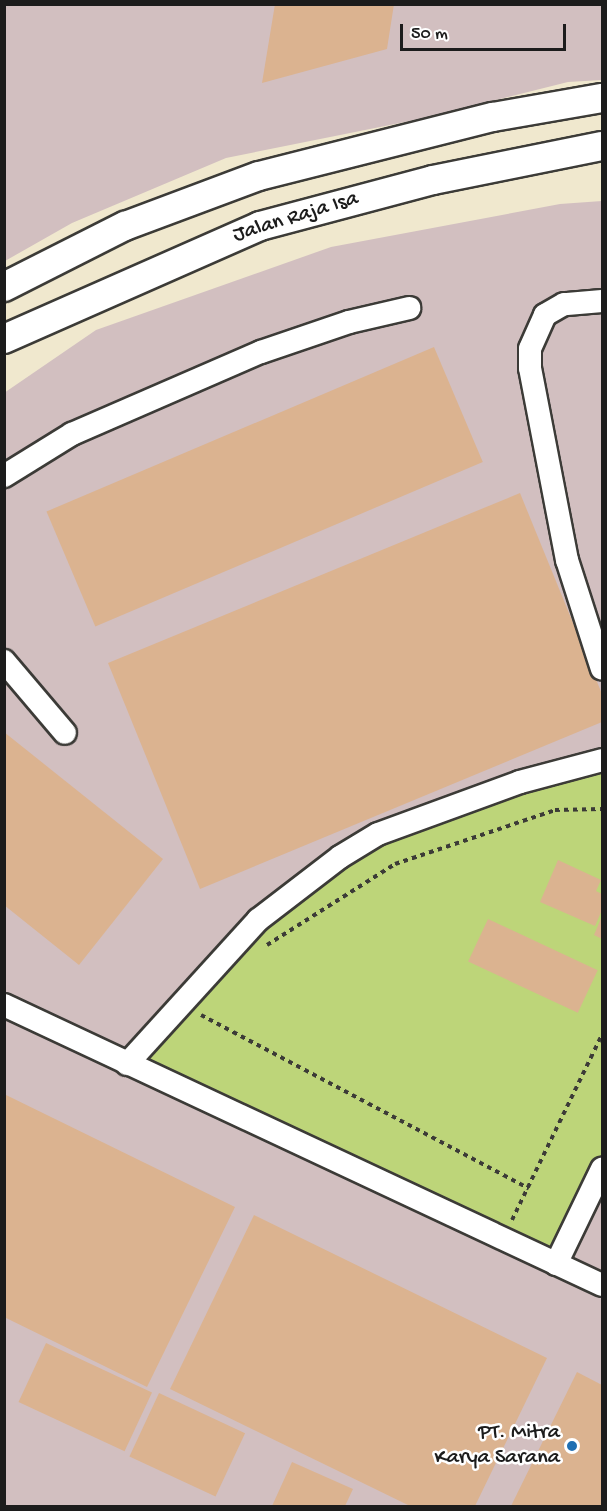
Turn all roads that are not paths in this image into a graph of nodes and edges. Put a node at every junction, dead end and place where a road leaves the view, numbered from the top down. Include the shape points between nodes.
1 (603, 98) edge
2 (603, 146) edge
3 (4, 286) edge
4 (603, 301) edge
5 (409, 308) dead end
6 (4, 339) edge
7 (4, 476) edge
8 (4, 661) edge
9 (603, 669) edge
10 (65, 733) dead end
11 (603, 760) edge
12 (4, 1005) edge
13 (127, 1064) junction
14 (603, 1169) edge
15 (556, 1264) junction
16 (603, 1285) edge

1 - 3 main road via 493,117 259,176 125,226
2 - 6 main road, Jalan Raja Isa via 433,180 260,226
4 - 9 lane via 564,304 545,315 530,349 530,368 567,560
5 - 7 lane via 349,322 261,352 72,434
8 - 10 lane
11 - 13 lane via 509,786 378,834 340,857 258,920
12 - 13 lane
13 - 15 lane
14 - 15 lane
15 - 16 lane

